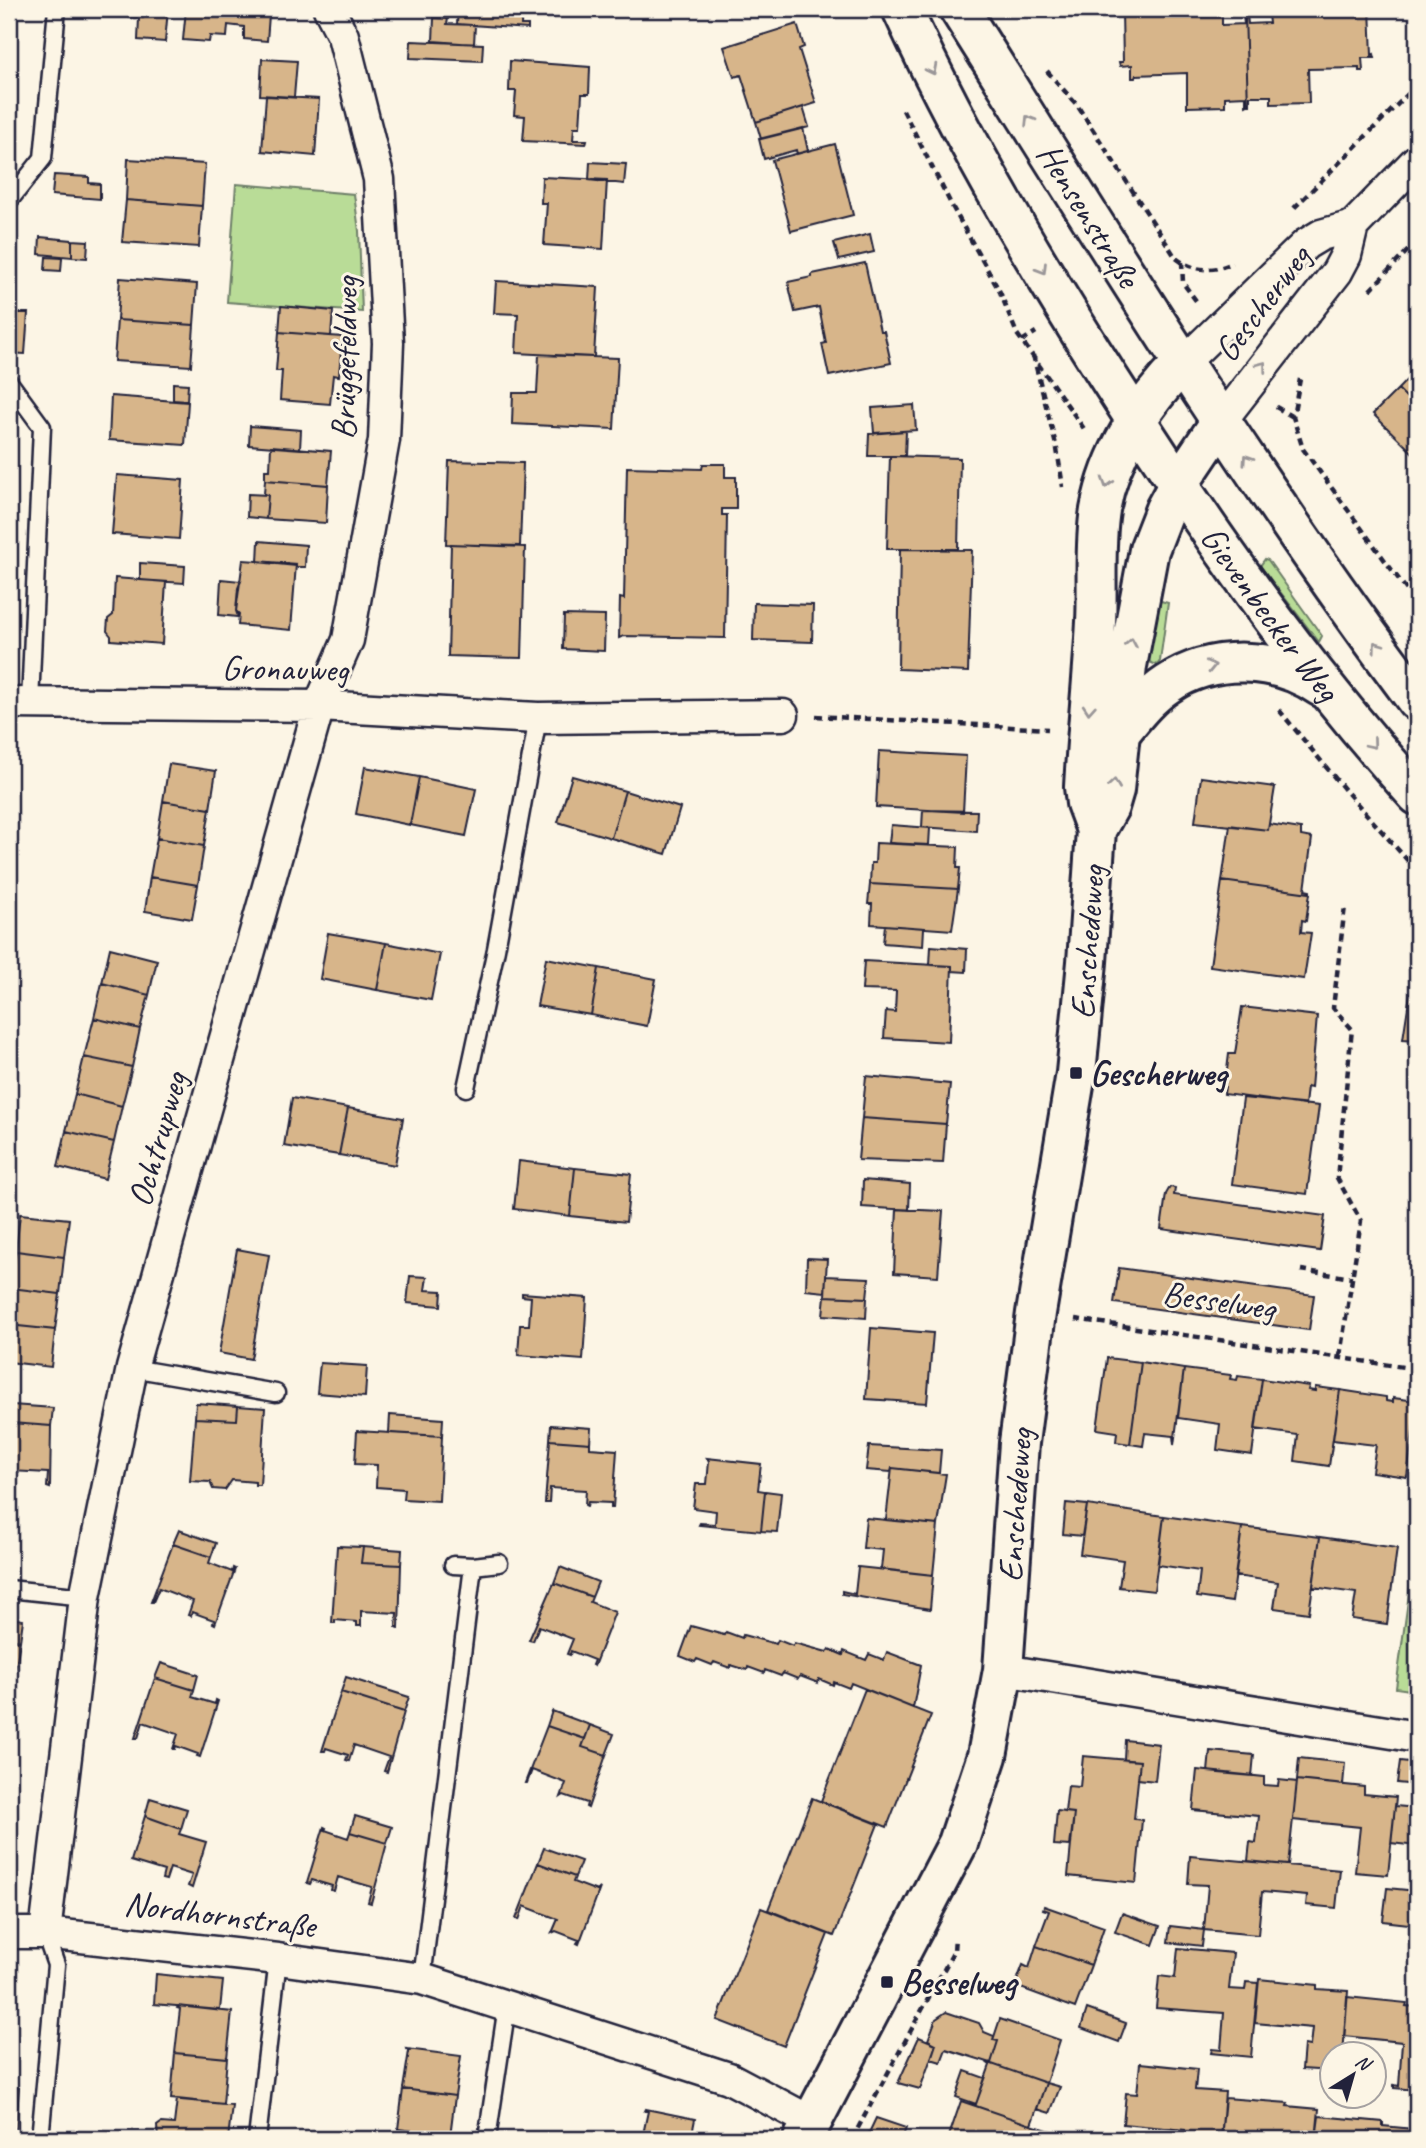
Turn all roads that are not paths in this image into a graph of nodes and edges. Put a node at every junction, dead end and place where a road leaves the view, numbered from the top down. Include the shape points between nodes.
1 (57, 9) edge
2 (329, 9) edge
3 (902, 9) edge
4 (959, 9) edge
5 (1417, 160) edge
6 (9, 201) edge
7 (1353, 226) junction
8 (1183, 363) junction
9 (9, 382) edge
10 (1136, 421) junction
11 (1221, 421) junction
12 (1178, 485) junction
13 (1329, 692) junction
14 (1417, 701) edge
15 (19, 703) edge
16 (318, 706) junction
17 (783, 715) road end
18 (538, 718) junction
19 (1103, 733) junction
20 (1417, 795) edge
21 (466, 1088) dead end
22 (132, 1368) junction
23 (276, 1393) dead end
24 (499, 1563) dead end
25 (453, 1565) dead end
26 (473, 1566) junction
27 (9, 1589) edge
28 (85, 1597) junction
29 (1003, 1670) junction
30 (1417, 1737) edge
31 (9, 1933) edge
32 (45, 1933) junction
33 (278, 1959) junction
34 (422, 1979) junction
35 (508, 2006) junction
36 (807, 2131) edge
37 (40, 2139) edge
38 (257, 2139) edge
39 (487, 2139) edge

1 - 6 lane via 43,158
2 - 16 street, Brüggefeldweg via 343,36 379,179 388,343 384,440 348,640
3 -> 10 street, Hensenstraße via 978,159
8 -> 4 street, Hensenstraße
5 - 7 street, Gescherweg
7 - 8 street, Gescherweg via 1307,244
11 -> 7 street, Gescherweg via 1337,272
8 - 10 street, Enschedeweg
8 - 11 street, Hensenstraße
9 - 15 lane, Gronauweg via 42,427
10 - 12 street, Gievenbecker Weg
10 -> 19 street, Enschedeweg via 1112,468 1100,512 1096,622
11 - 12 street, Enschedeweg
14 -> 11 street, Gievenbecker Weg
12 - 13 street, Gievenbecker Weg
19 -> 12 street, Enschedeweg via 1127,666 1149,550
19 -> 13 street via 1137,712 1167,685 1221,664 1270,665
13 -> 20 street, Gievenbecker Weg
15 - 16 street, Gronauweg
16 - 18 street, Gronauweg
16 - 22 street, Ochtrupweg
17 - 18 street, Gronauweg
18 - 21 lane
19 - 29 street, Enschedeweg via 1114,790 1096,830 1076,1073 1019,1443
22 - 23 lane
22 - 28 street, Ochtrupweg
24 - 26 lane
25 - 26 lane
26 - 34 lane
27 - 28 lane
28 - 32 street, Ochtrupweg
29 - 30 street
29 - 36 street, Enschedeweg via 987,1756 958,1843
31 - 32 street, Nordhornstraße
32 - 33 street, Nordhornstraße
32 - 37 lane via 56,1965
33 - 34 street, Nordhornstraße
33 - 38 lane
34 - 35 street, Nordhornstraße
35 - 36 street, Nordhornstraße via 729,2078
35 - 39 lane

